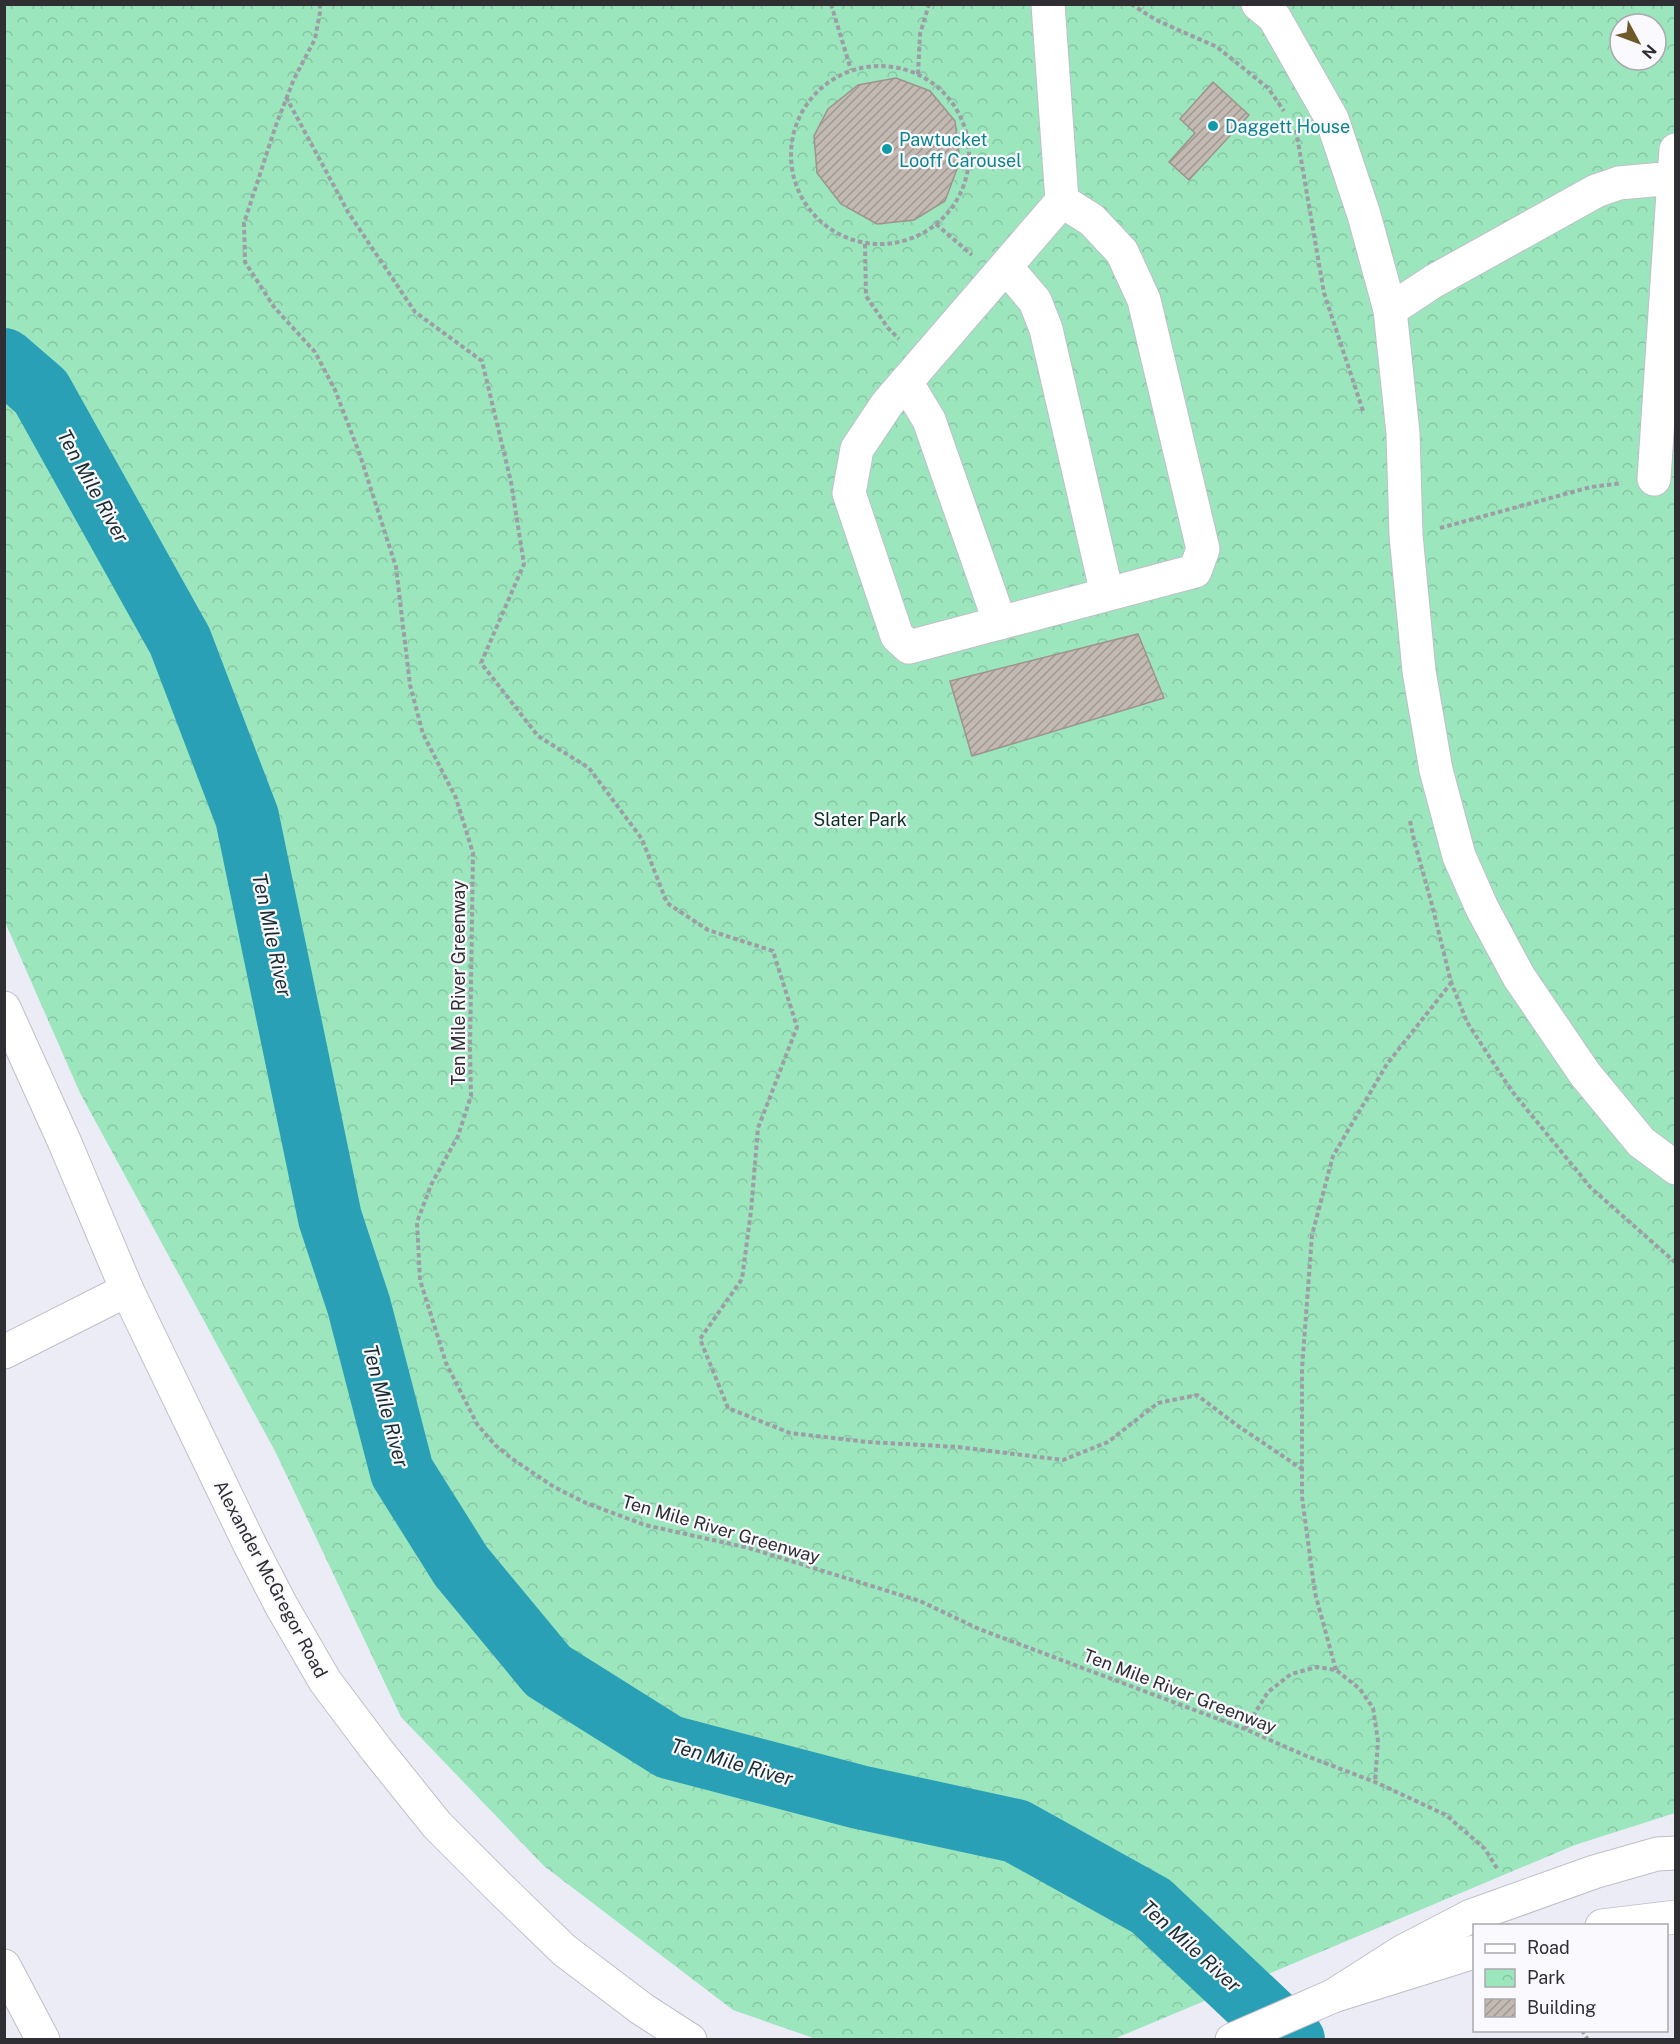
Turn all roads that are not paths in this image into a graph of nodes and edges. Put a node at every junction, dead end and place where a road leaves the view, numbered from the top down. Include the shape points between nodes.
1 (1048, 4) edge
2 (1258, 4) edge
3 (1675, 164) edge
4 (1062, 201) junction
5 (1002, 271) junction
6 (1389, 310) junction
7 (914, 372) junction
8 (1654, 479) road end
9 (1107, 594) junction
10 (1000, 623) junction
11 (4, 1008) edge
12 (1676, 1168) edge
13 (126, 1290) junction
14 (4, 1352) edge
15 (1676, 1853) edge
16 (1676, 1917) edge
17 (1618, 1924) edge
18 (1473, 1952) edge
19 (4, 1966) edge
20 (1333, 1995) junction
21 (43, 2040) edge
22 (690, 2040) edge
23 (1232, 2040) edge

1 - 4 street
2 - 6 street via 1274,17 1332,119 1364,215
3 - 6 street via 1596,191
3 - 8 street
4 - 5 street
4 - 9 street via 1092,220 1122,252 1144,300 1203,549 1195,571
5 - 7 street
5 - 9 street via 1035,301 1046,329
6 - 12 street via 1403,434 1406,535 1419,671 1436,770 1459,856 1519,977 1585,1074 1641,1142
7 - 10 street
7 - 10 street via 857,449 849,493 897,636 909,646
9 - 10 street
11 - 13 street, Alexander McGregor Road
13 - 14 street
13 - 22 street, Alexander McGregor Road via 281,1605 325,1681 369,1741 437,1825 564,1950
15 - 20 street via 1657,1854 1594,1872 1471,1916
16 - 17 street
18 - 20 street
19 - 21 street
20 - 23 street

